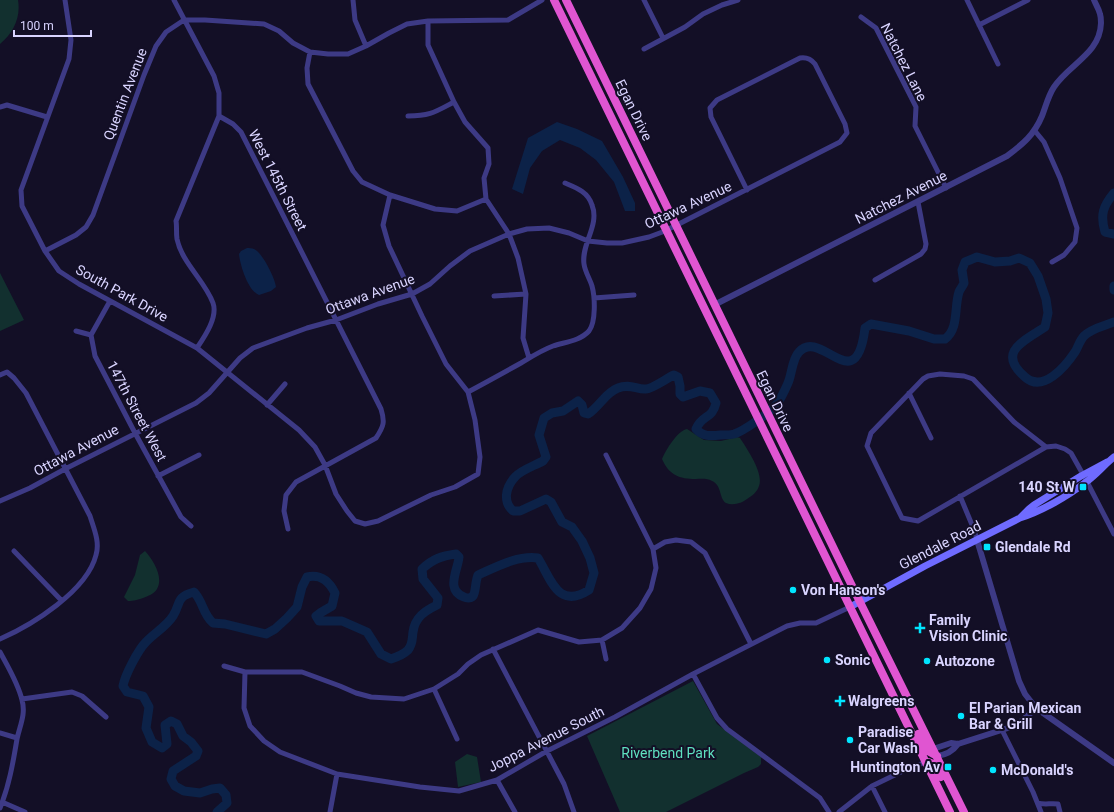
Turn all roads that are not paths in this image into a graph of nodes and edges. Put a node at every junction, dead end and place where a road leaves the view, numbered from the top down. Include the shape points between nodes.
1 (65, 0) edge
2 (174, 0) edge
3 (353, 0) edge
4 (542, 0) edge
5 (554, 0) edge
6 (566, 0) edge
7 (644, 0) edge
8 (738, 0) edge
9 (967, 0) edge
10 (1028, 0) edge
11 (1094, 0) edge
12 (861, 17) dead end
13 (184, 20) junction
14 (428, 21) junction
15 (979, 25) junction
16 (663, 38) junction
17 (366, 46) junction
18 (644, 49) dead end
19 (310, 52) junction
20 (998, 64) dead end
21 (454, 102) junction
22 (0, 107) edge
23 (219, 116) junction
24 (408, 116) dead end
25 (47, 117) junction
26 (1035, 131) junction
27 (565, 183) dead end
28 (946, 188) junction
29 (746, 190) junction
30 (390, 195) junction
31 (486, 199) junction
32 (918, 202) junction
33 (675, 226) junction
34 (666, 231) junction
35 (509, 234) junction
36 (588, 241) junction
37 (45, 251) junction
38 (1052, 262) dead end
39 (875, 280) dead end
40 (412, 294) junction
41 (526, 294) junction
42 (634, 295) dead end
43 (494, 296) dead end
44 (594, 298) junction
45 (110, 301) junction
46 (714, 305) junction
47 (336, 320) junction
48 (76, 331) dead end
49 (91, 335) junction
50 (197, 348) junction
51 (528, 358) junction
52 (228, 372) junction
53 (0, 375) edge
54 (285, 384) dead end
55 (468, 392) junction
56 (909, 393) junction
57 (267, 405) junction
58 (135, 433) junction
59 (931, 438) dead end
60 (1046, 447) junction
61 (199, 455) dead end
62 (606, 455) dead end
63 (1114, 457) edge
64 (1107, 462) junction
65 (325, 465) junction
66 (65, 469) junction
67 (1083, 474) junction
68 (158, 476) junction
69 (1087, 482) junction
70 (960, 496) junction
71 (0, 501) edge
72 (1020, 518) junction
73 (191, 526) dead end
74 (288, 529) dead end
75 (1114, 534) edge
76 (977, 540) junction
77 (653, 549) junction
78 (14, 551) dead end
79 (61, 600) junction
80 (860, 602) junction
81 (850, 608) junction
82 (0, 639) edge
83 (602, 640) junction
84 (751, 644) junction
85 (493, 649) junction
86 (0, 652) edge
87 (606, 659) dead end
88 (224, 666) dead end
89 (245, 672) junction
90 (693, 674) junction
91 (885, 679) junction
92 (434, 689) junction
93 (22, 699) junction
94 (1036, 708) junction
95 (106, 717) dead end
96 (1002, 730) junction
97 (0, 733) edge
98 (18, 738) junction
99 (457, 739) dead end
100 (547, 752) junction
101 (935, 752) junction
102 (926, 762) junction
103 (1114, 763) edge
104 (337, 774) junction
105 (497, 780) junction
106 (872, 786) junction
107 (2, 802) junction
108 (1038, 803) junction
109 (0, 808) edge
110 (25, 812) edge
111 (330, 812) edge
112 (515, 812) edge
113 (574, 812) edge
114 (829, 812) edge
115 (839, 812) edge
116 (885, 812) edge
117 (950, 812) edge
118 (963, 812) edge
119 (1041, 812) edge
120 (1060, 812) edge

1 - 25 street, South Park Drive via 71,40 69,59
2 - 13 street
3 - 17 street via 355,20
4 - 14 street via 508,20
5 - 34 highway, Egan Drive
6 - 33 highway, Egan Drive
7 - 16 street
8 - 16 street via 710,11
9 - 15 street
10 - 15 street
11 - 26 street, Natchez Avenue via 1101,15 1101,31 1094,48 1054,87
12 - 28 street, Natchez Lane via 876,28 916,107 915,126
13 - 19 street via 264,24
13 - 23 street via 214,76 220,93
13 - 37 street, Quentin Avenue via 166,32 156,46 93,215 86,227
14 - 17 street via 407,24
14 - 21 street via 428,44
15 - 20 street
16 - 18 street
17 - 19 street via 348,54
19 - 30 street via 308,84 353,171 362,182
21 - 24 street via 432,114
21 - 31 street via 465,122 488,148 489,164 484,178
22 - 25 street via 7,106
23 - 47 street, West 145th Street via 241,132
23 - 50 street via 176,220 177,239 184,256 213,304 213,318
25 - 37 street, South Park Drive via 21,190 22,206
26 - 28 street, Natchez Avenue via 1024,144 1007,156
26 - 38 street via 1044,142 1060,178 1077,228 1075,242 1064,255
27 - 36 street via 584,192 592,203 594,217
28 - 32 street, Natchez Avenue
29 - 29 street, Ottawa Avenue via 711,117 710,108 717,100 800,58 808,58 815,64 845,124 847,134 840,142
29 - 33 street, Ottawa Avenue
30 - 31 street via 435,209 457,211
30 - 40 street via 383,225 389,246
31 - 35 street
32 - 39 street via 925,249 921,254
32 - 46 street, Natchez Avenue
33 - 34 street, Ottawa Avenue
33 - 46 highway, Egan Drive
34 - 36 street, Ottawa Avenue via 622,244
34 - 81 highway, Egan Drive
35 - 36 street, Ottawa Avenue via 527,229 549,228
35 - 40 street, Ottawa Avenue via 470,251 430,284
35 - 41 street via 518,258
36 - 44 street via 584,249 584,264
37 - 45 street, South Park Drive via 59,271
40 - 47 street, Ottawa Avenue
40 - 55 street via 446,364
41 - 43 street
41 - 51 street via 523,338
42 - 44 street
44 - 51 street via 594,318 590,330 578,338
45 - 49 street
45 - 50 street, South Park Drive
46 - 80 highway, Egan Drive
47 - 52 street, Ottawa Avenue via 252,348
47 - 65 street, West 145th Street via 384,419 383,428 376,438
48 - 49 street
49 - 58 street, 147th Street West via 95,356
50 - 52 street, South Park Drive
51 - 55 street
52 - 57 street, South Park Drive
52 - 58 street, Ottawa Avenue via 196,403
53 - 66 street via 7,372 26,393
54 - 57 street
55 - 65 street, South Park Drive via 480,457 478,474 454,487 431,495 378,521 364,524 355,521 336,494
56 - 59 street
56 - 60 street via 923,379 934,374 974,379 1014,422
56 - 70 street via 871,433 867,446 902,518 918,521
57 - 65 street, South Park Drive via 299,430 315,447
58 - 66 street, Ottawa Avenue
58 - 68 street, 147th Street West
60 - 67 street via 1056,446 1071,453
60 - 70 street
61 - 68 street
62 - 77 street
63 - 64 main road, Glendale Road
64 - 67 main road, Glendale Road
64 - 69 main road, Glendale Road
65 - 74 street via 296,482 286,495 284,511
66 - 71 street, Ottawa Avenue
66 - 79 street via 90,516 98,544 91,569 82,583
67 - 69 street
67 - 72 main road, Glendale Road via 1034,505
68 - 73 street, 147th Street West via 181,518
69 - 72 main road, Glendale Road via 1035,513
69 - 75 street
70 - 76 street
72 - 76 main road, Glendale Road
76 - 80 main road, Glendale Road
76 - 94 street via 1021,688
77 - 83 street via 656,568 651,589 640,608 622,628
77 - 84 street via 665,542 676,540 691,542 705,553
78 - 79 street
79 - 82 street via 48,612 20,630
80 - 81 main road, Glendale Road
80 - 101 highway, Egan Drive
81 - 84 street, Joppa Avenue South via 816,623 787,626
81 - 91 highway, Egan Drive
83 - 85 street via 579,642 538,630
83 - 87 street
84 - 90 street, Joppa Avenue South
85 - 92 street
85 - 100 street
86 - 93 street
88 - 89 street
89 - 92 street via 302,672 356,693 404,700
89 - 104 street, Joppa Avenue South via 244,708 250,726 264,742 280,752
90 - 100 street, Joppa Avenue South
90 - 114 street via 717,718 727,729 820,798
91 - 101 highway via 925,747 931,754
91 - 102 highway, Egan Drive
92 - 99 street
93 - 95 street via 72,692 82,696
93 - 98 street via 24,714
94 - 96 street via 1016,725
94 - 103 street
96 - 101 street via 958,744 942,755
96 - 108 street
97 - 98 street
98 - 107 street via 14,764
100 - 105 street, Joppa Avenue South
100 - 113 street via 564,784
101 - 118 highway, Egan Drive
102 - 106 street
102 - 117 highway, Egan Drive
102 - 118 highway via 933,764
104 - 105 street, Joppa Avenue South via 459,791
104 - 111 street
105 - 112 street
106 - 115 street
106 - 116 street
107 - 109 street
107 - 110 street
108 - 119 street
108 - 120 street via 1058,804

